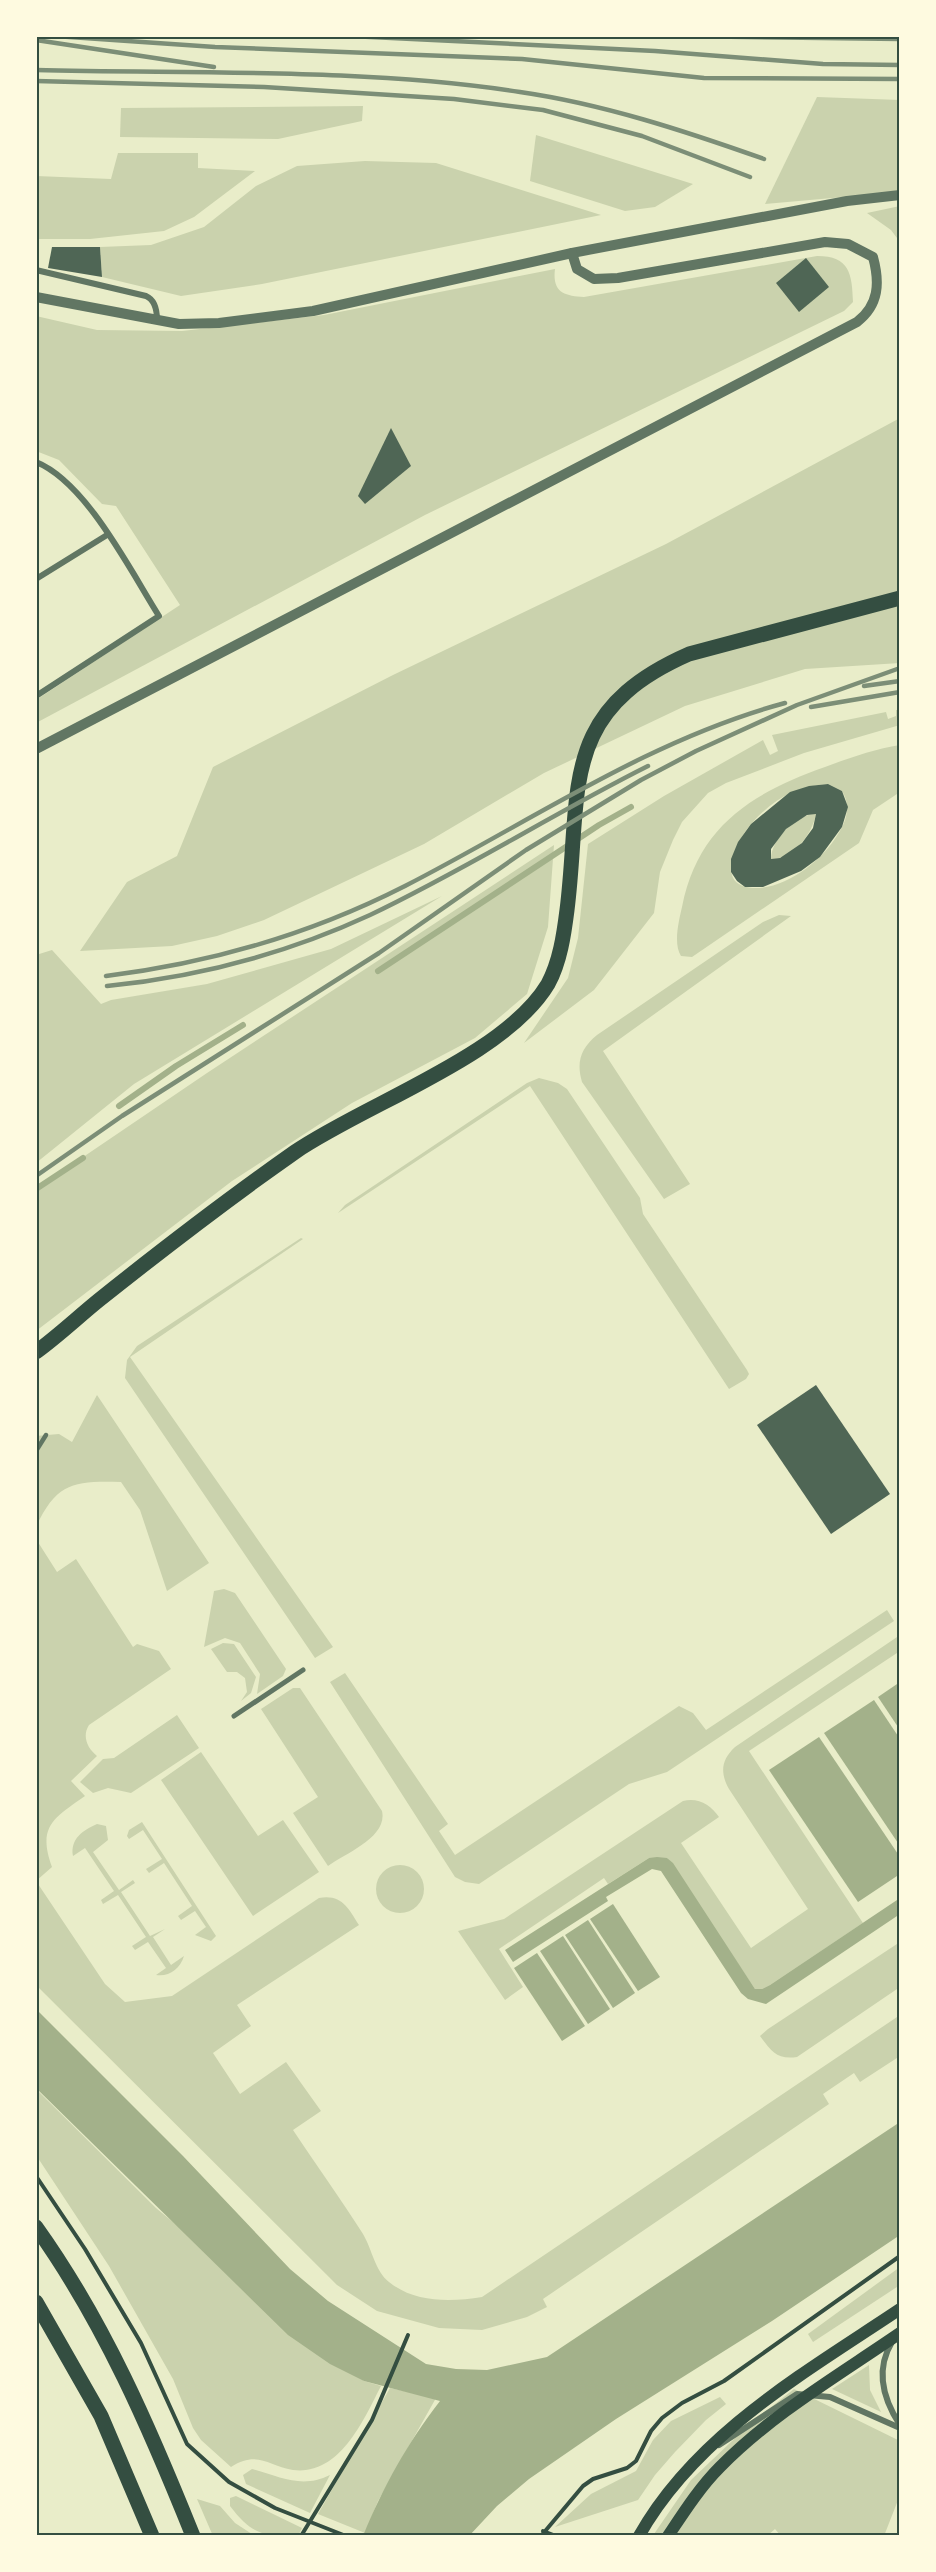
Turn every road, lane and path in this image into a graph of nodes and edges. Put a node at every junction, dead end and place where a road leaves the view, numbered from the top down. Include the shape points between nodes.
1 (900, 195) edge
2 (572, 253) junction
3 (36, 270) edge
4 (36, 297) edge
5 (157, 320) junction
6 (36, 462) edge
7 (107, 535) junction
8 (36, 579) edge
9 (900, 598) edge
10 (36, 696) edge
11 (36, 749) edge
12 (36, 1352) edge
13 (46, 1435) dead end
14 (36, 1451) edge
15 (303, 1670) dead end
16 (234, 1716) dead end
17 (36, 2176) edge
18 (36, 2227) edge
19 (900, 2256) edge
20 (36, 2301) edge
21 (900, 2309) edge
22 (408, 2335) dead end
23 (898, 2335) edge
24 (812, 2393) junction
25 (900, 2427) edge
26 (710, 2448) junction
27 (309, 2522) junction
28 (542, 2534) edge
29 (152, 2536) edge
30 (193, 2536) edge
31 (302, 2536) edge
32 (346, 2536) edge
33 (556, 2536) edge
34 (639, 2536) edge
35 (668, 2536) edge

1 - 2 street via 847,201
2 - 5 street via 313,311 219,323
2 - 11 street via 577,269 594,279 618,278 825,242 848,244 873,258 878,277 874,302 857,321
3 - 5 street via 146,296 157,310
4 - 5 street
6 - 7 street via 57,472 79,493
7 - 8 street
7 - 10 street via 159,616
9 - 12 main road via 689,654 641,681 609,708 578,780 569,888 556,963 531,1007 477,1049 297,1151 214,1211
13 - 14 lane
15 - 16 street
17 - 27 path via 141,2343 187,2444 229,2482 274,2508
18 - 30 main road via 77,2290 122,2373
19 - 28 path via 724,2381 662,2418 636,2461 583,2486
20 - 29 main road via 101,2416
21 - 26 main road via 765,2401
22 - 27 path via 372,2420
23 - 24 main road
23 - 25 street via 885,2354 882,2382 888,2406
24 - 25 street via 860,2408
24 - 26 street via 783,2400 740,2433
24 - 35 main road via 719,2467
26 - 34 main road via 669,2494
27 - 31 path
27 - 32 path
28 - 33 path

